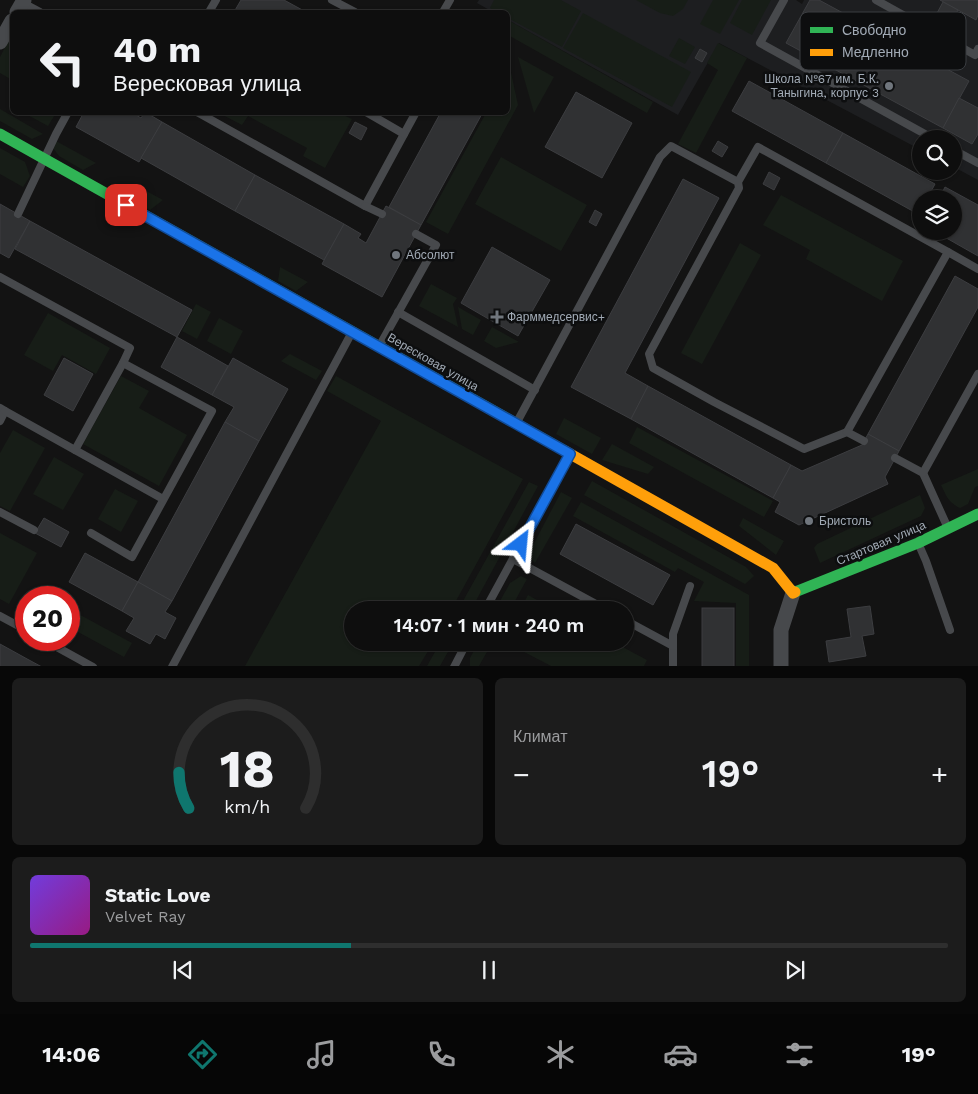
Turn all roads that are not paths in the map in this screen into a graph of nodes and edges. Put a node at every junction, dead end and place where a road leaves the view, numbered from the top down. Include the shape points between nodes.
1 (332, 0) edge
2 (784, 0) edge
3 (876, 0) edge
4 (21, 5) edge
5 (35, 10) edge
6 (351, 10) edge
7 (898, 12) edge
8 (10, 24) edge
9 (0, 42) edge
10 (978, 48) edge
11 (966, 49) edge
12 (800, 65) edge
13 (809, 70) edge
14 (66, 115) edge
15 (202, 115) edge
16 (371, 115) edge
17 (414, 115) edge
18 (918, 130) edge
19 (0, 134) edge
20 (404, 134) junction
21 (962, 154) edge
22 (45, 159) junction
23 (978, 163) edge
24 (738, 182) junction
25 (365, 206) junction
26 (18, 214) dead end
27 (382, 214) dead end
28 (416, 234) dead end
29 (948, 252) junction
30 (978, 269) edge
31 (0, 277) edge
32 (398, 312) junction
33 (352, 332) junction
34 (379, 347) junction
35 (123, 363) junction
36 (978, 374) edge
37 (535, 390) junction
38 (3, 410) edge
39 (0, 421) edge
40 (516, 424) junction
41 (847, 432) junction
42 (864, 440) dead end
43 (74, 450) junction
44 (570, 454) junction
45 (895, 458) dead end
46 (923, 473) junction
47 (163, 499) junction
48 (0, 512) edge
49 (978, 514) edge
50 (948, 528) junction
51 (34, 530) dead end
52 (91, 533) dead end
53 (918, 543) junction
54 (513, 559) junction
55 (690, 586) dead end
56 (793, 594) junction
57 (490, 601) edge
58 (590, 601) edge
59 (0, 616) edge
60 (15, 624) edge
61 (634, 625) edge
62 (950, 630) dead end
63 (672, 646) junction
64 (65, 651) edge
65 (462, 651) edge
66 (93, 666) edge
67 (172, 666) edge
68 (454, 666) edge
69 (673, 666) edge
70 (781, 666) edge

1 - 6 lane
2 - 12 lane via 760,43
3 - 7 lane
4 - 5 lane
8 - 9 street
10 - 11 lane via 975,54
13 - 18 lane
14 - 22 lane
15 - 25 lane
16 - 20 lane
17 - 20 lane
19 - 22 street, Вересковая улица
20 - 25 lane
21 - 23 lane
22 - 26 lane
22 - 33 street, Вересковая улица
24 - 29 lane via 758,147
24 - 37 lane via 671,146 660,157
24 - 41 lane via 739,188 649,354 653,368 804,449
25 - 27 lane
28 - 32 lane via 436,245
29 - 30 lane
29 - 41 lane
31 - 35 lane via 130,348
32 - 34 lane
32 - 37 lane
33 - 34 street, Вересковая улица
33 - 67 lane
34 - 40 street, Вересковая улица
35 - 43 lane
35 - 47 lane via 212,411
36 - 46 lane
37 - 40 lane
38 - 39 lane
38 - 43 lane
40 - 44 street, Вересковая улица
41 - 42 lane
43 - 47 lane
44 - 54 lane
44 - 56 street, Вересковая улица via 773,568
45 - 46 lane
46 - 50 lane
47 - 52 lane via 132,556
48 - 51 lane
49 - 50 street, Стартовая улица
50 - 53 street, Стартовая улица
53 - 56 street, Стартовая улица
53 - 62 lane
54 - 57 lane
54 - 58 lane
55 - 63 lane
56 - 70 street via 781,630
59 - 60 lane
61 - 63 lane
63 - 69 lane
64 - 66 lane
65 - 68 lane

